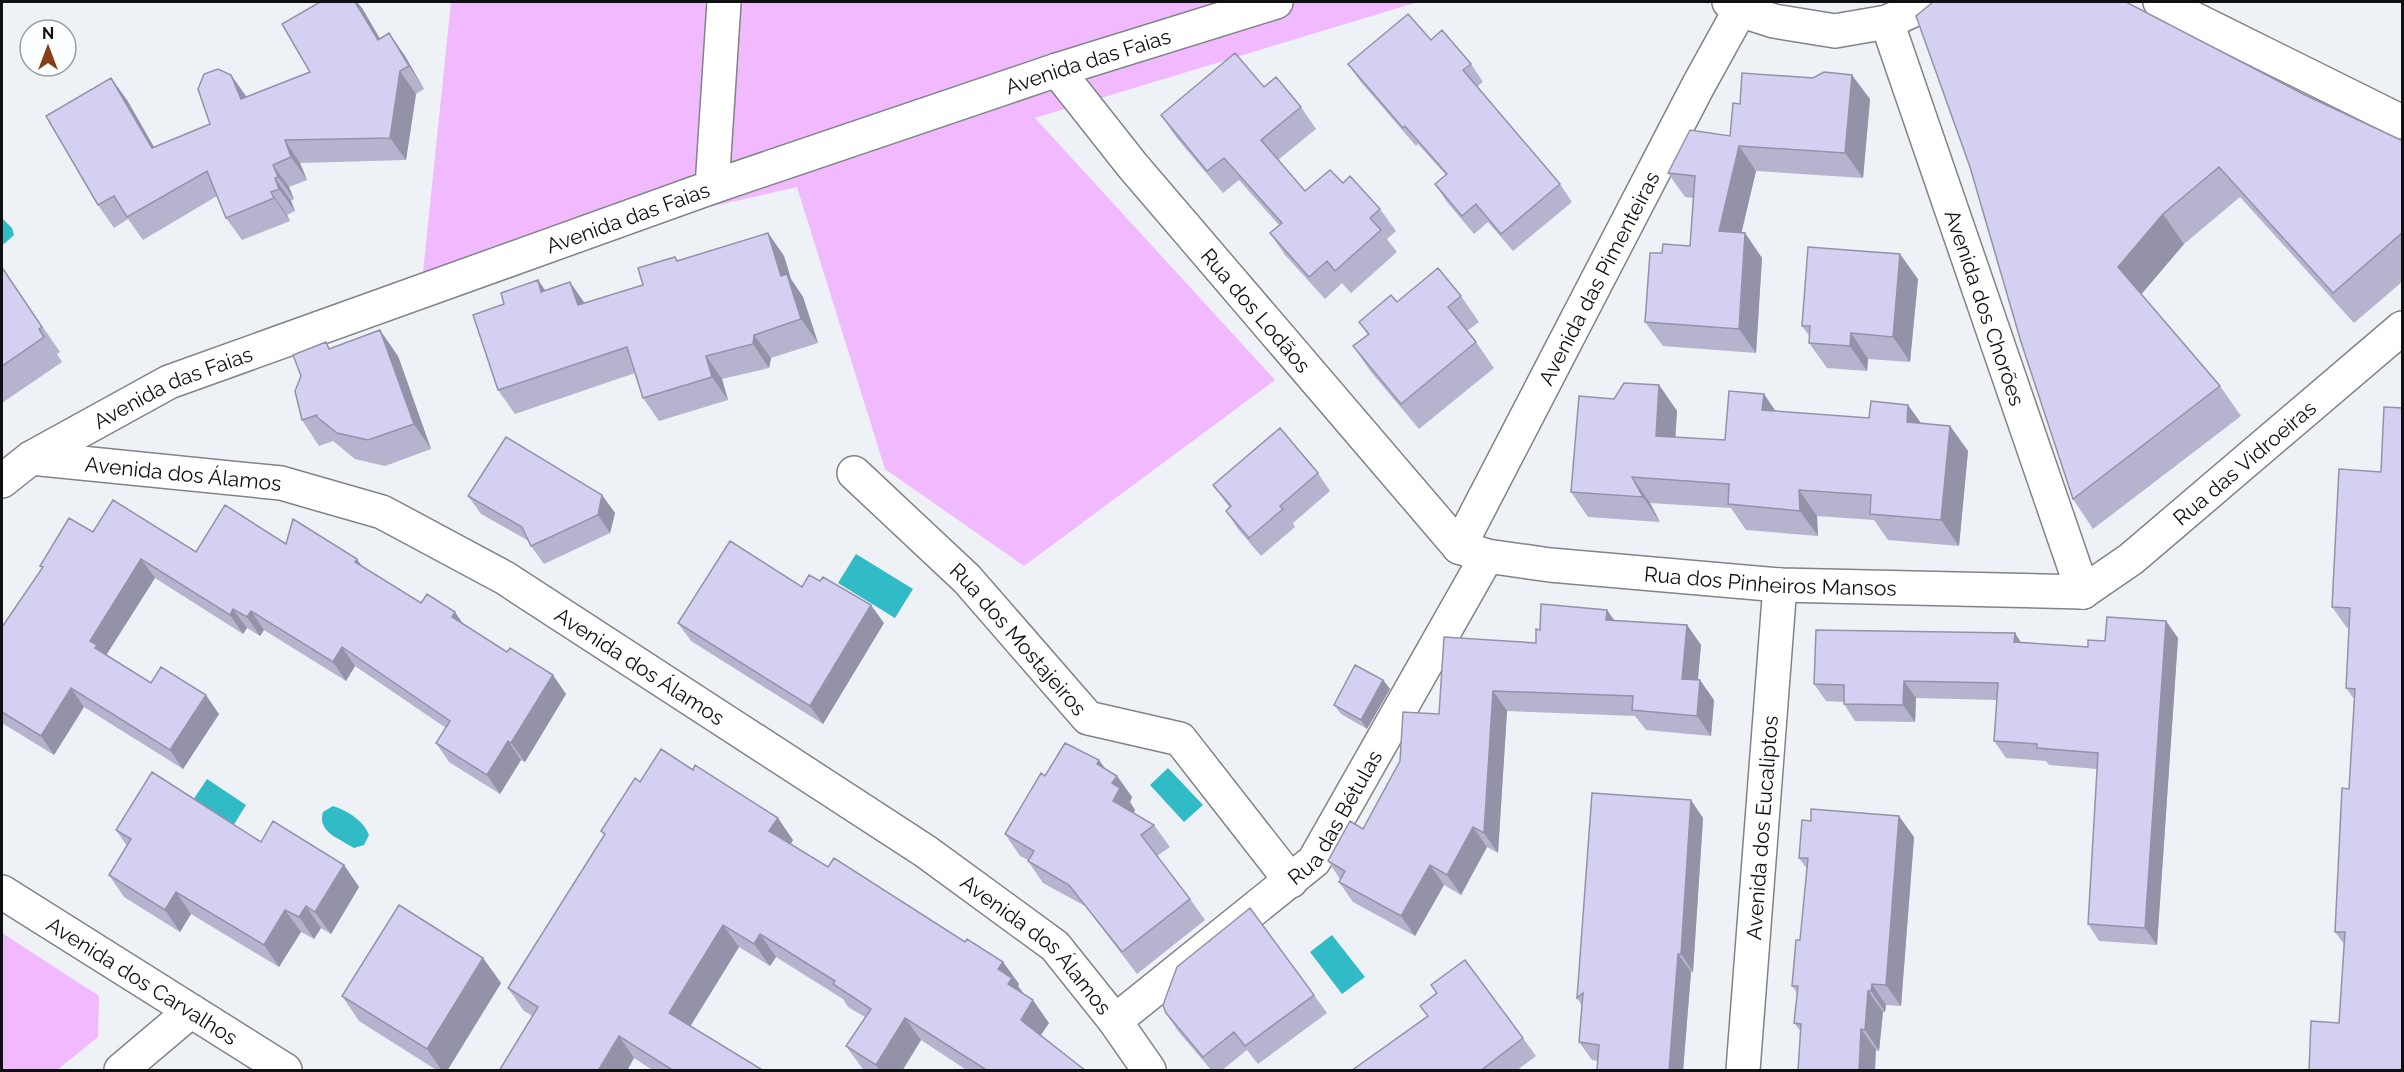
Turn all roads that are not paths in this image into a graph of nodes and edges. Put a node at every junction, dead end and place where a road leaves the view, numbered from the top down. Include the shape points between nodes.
1 (724, 2) edge
2 (1276, 2) edge
3 (1932, 2) edge
4 (2160, 2) edge
5 (1735, 6) edge
6 (1887, 22) junction
7 (1057, 70) junction
8 (2403, 122) edge
9 (712, 187) junction
10 (2403, 328) edge
11 (32, 458) junction
12 (854, 473) dead end
13 (2, 481) edge
14 (1473, 552) junction
15 (1780, 585) junction
16 (2083, 592) junction
17 (1291, 881) junction
18 (2, 892) edge
19 (190, 1011) junction
20 (1114, 1021) junction
21 (121, 1071) edge
22 (285, 1071) edge
23 (1149, 1071) edge
24 (1743, 1071) edge

1 - 9 street
2 - 7 street, Avenida das Faias
3 - 6 street
4 - 8 street
5 - 6 street via 1774,21 1835,31
5 - 14 street, Avenida das Pimenteiras
6 - 16 street, Avenida dos Chorões
7 - 9 street, Avenida das Faias
7 - 14 street, Rua dos Lodãos via 1132,165
9 - 11 street, Avenida das Faias via 169,382
10 - 16 street, Rua das Vidroeiras via 2131,559
11 - 13 street, Avenida das Faias
11 - 20 street, Avenida dos Álamos via 281,483 382,512 506,578 926,851 1055,946
12 - 17 street, Rua dos Mostajeiros via 967,579 1088,718 1180,739
14 - 15 street, Rua dos Pinheiros Mansos via 1550,565
14 - 17 street, Rua das Bétulas via 1314,861
15 - 16 street, Rua dos Pinheiros Mansos
15 - 24 street, Avenida dos Eucaliptos
17 - 20 street, Rua das Bétulas
18 - 19 street, Avenida dos Carvalhos
19 - 21 street
19 - 22 street, Avenida dos Carvalhos
20 - 23 street, Avenida dos Álamos

